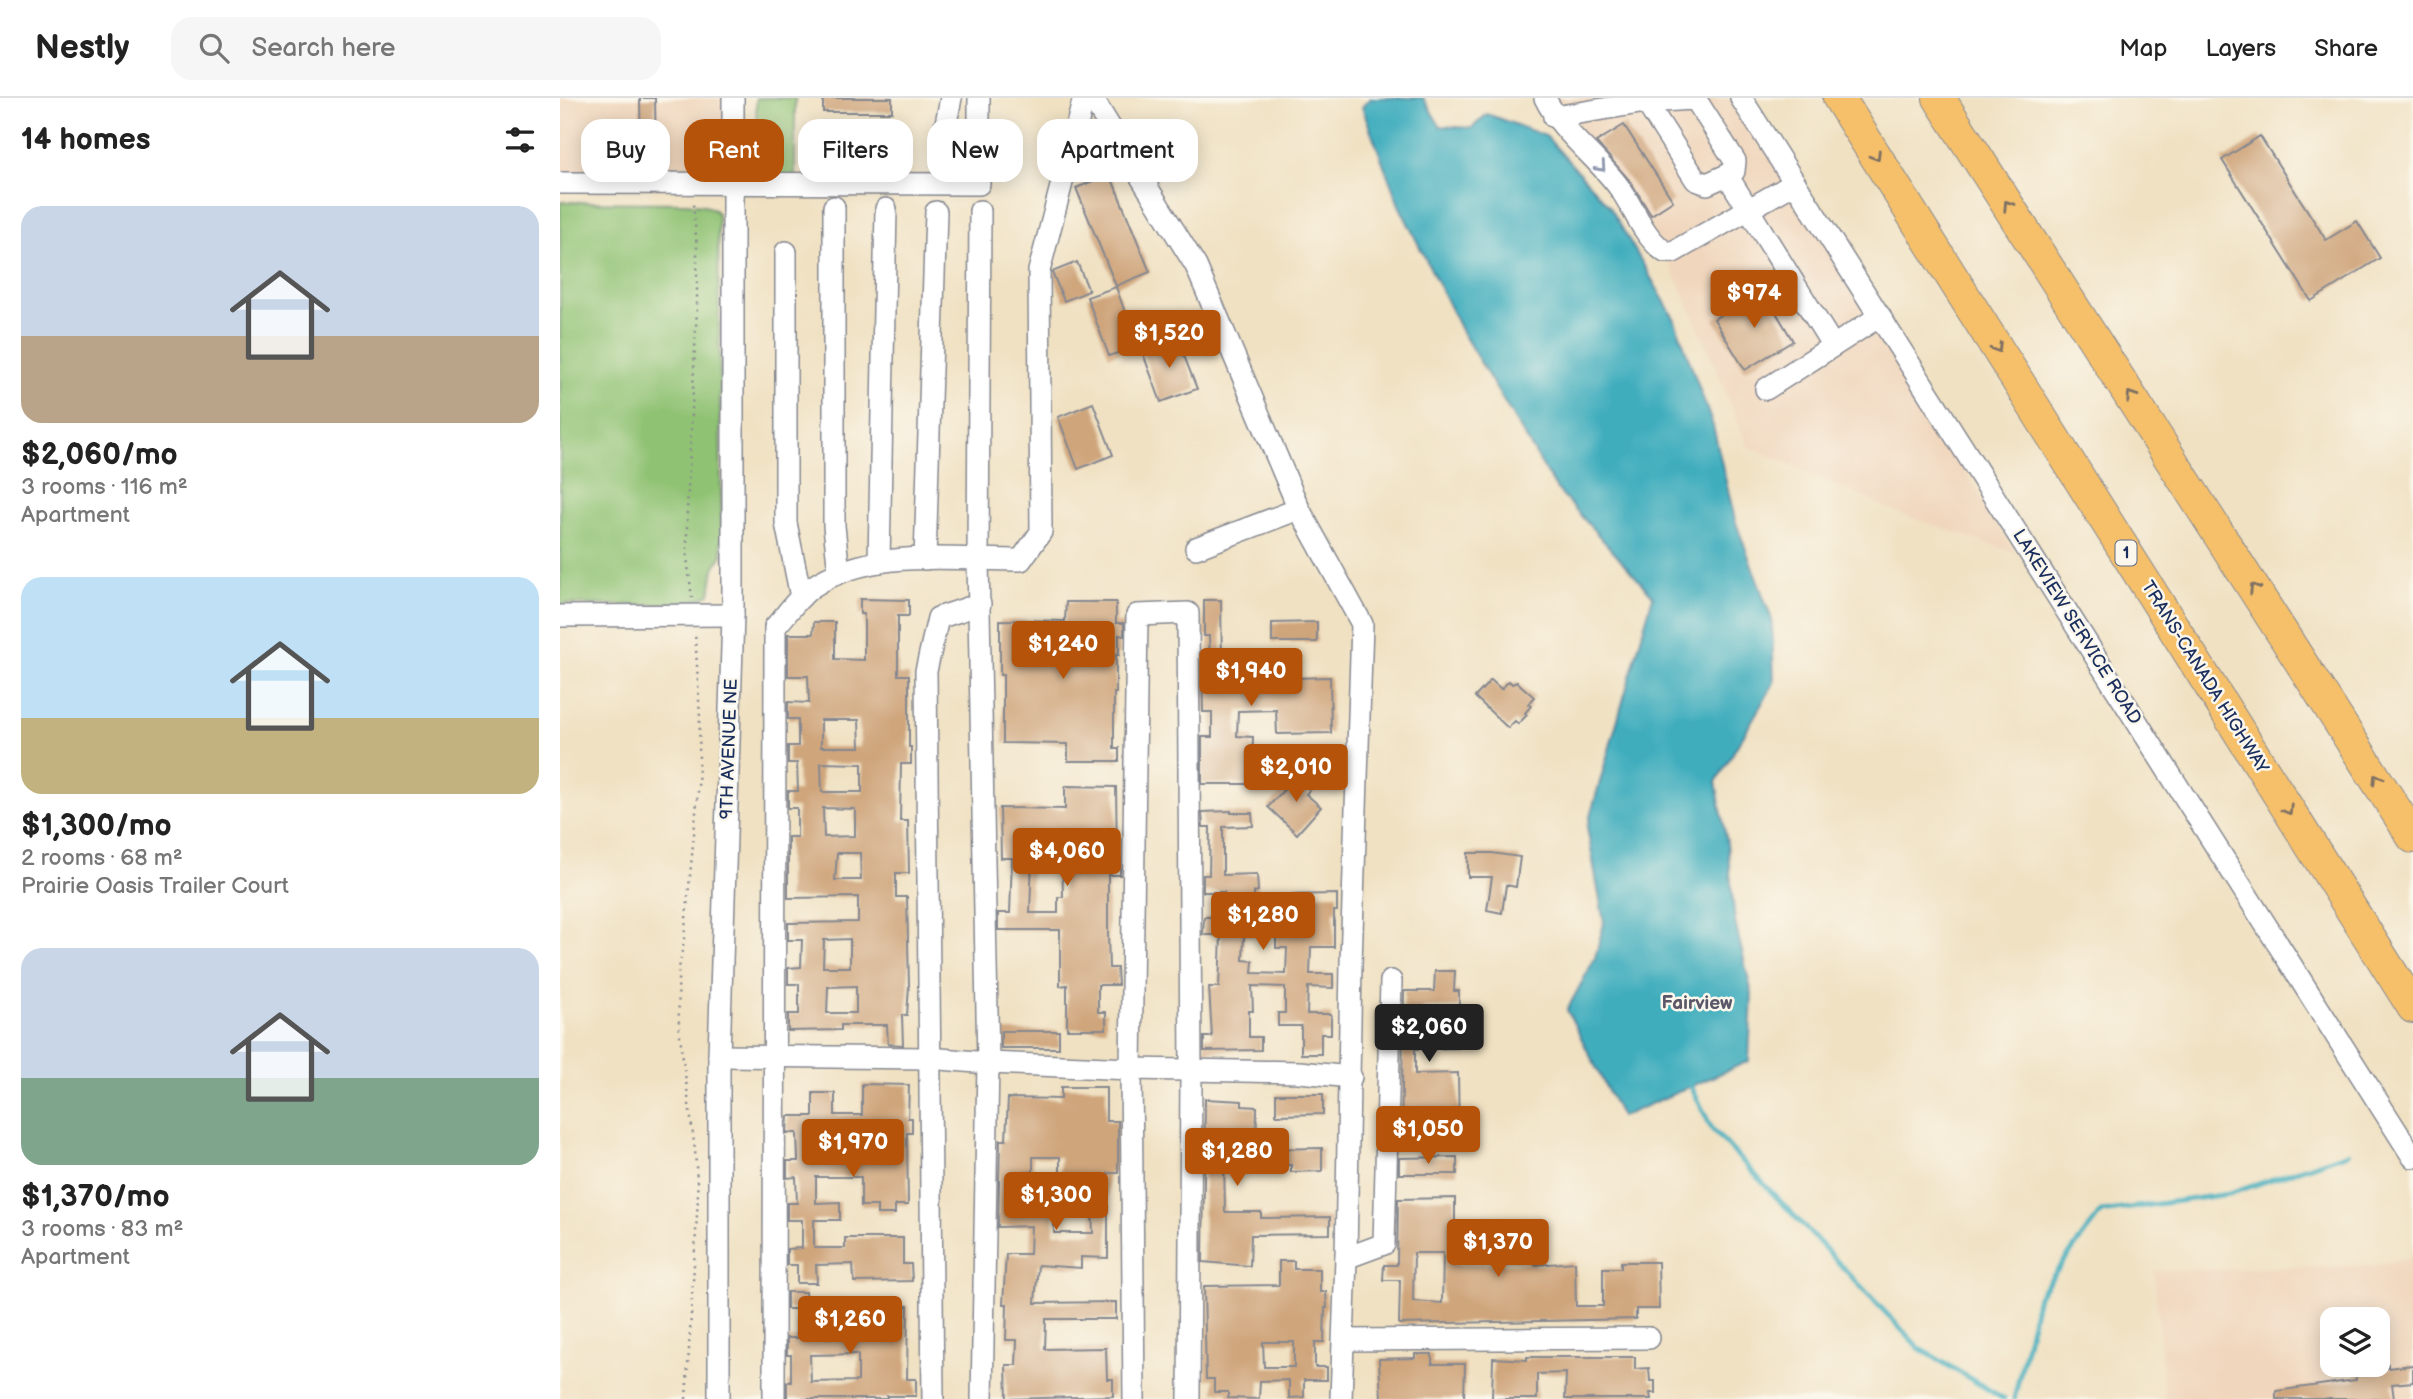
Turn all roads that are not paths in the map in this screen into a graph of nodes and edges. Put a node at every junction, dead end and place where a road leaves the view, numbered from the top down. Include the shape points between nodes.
1 (733, 98) edge
2 (937, 98) edge
3 (951, 98) edge
4 (979, 98) edge
5 (1084, 98) edge
6 (1092, 98) edge
7 (1739, 98) edge
8 (1839, 98) edge
9 (1939, 98) edge
10 (1646, 102) junction
11 (1550, 108) edge
12 (1706, 116) junction
13 (733, 119) edge
14 (1727, 175) junction
15 (689, 182) edge
16 (733, 182) joint
17 (560, 183) edge
18 (1795, 183) junction
19 (834, 207) dead end
20 (886, 209) dead end
21 (1748, 209) junction
22 (980, 211) dead end
23 (936, 212) dead end
24 (786, 252) dead end
25 (1880, 316) junction
26 (1833, 346) junction
27 (1766, 389) dead end
28 (1299, 509) junction
29 (1196, 548) dead end
30 (925, 559) junction
31 (978, 560) junction
32 (878, 562) junction
33 (839, 573) junction
34 (802, 597) junction
35 (980, 604) junction
36 (733, 615) junction
37 (560, 616) edge
38 (2413, 837) edge
39 (1391, 981) dead end
40 (2413, 1007) edge
41 (719, 1056) junction
42 (775, 1056) junction
43 (929, 1058) junction
44 (988, 1063) junction
45 (1132, 1069) junction
46 (1191, 1070) junction
47 (1351, 1077) junction
48 (2413, 1157) edge
49 (1346, 1258) junction
50 (1649, 1338) dead end
51 (1344, 1340) junction
52 (719, 1399) edge
53 (774, 1399) edge
54 (933, 1399) edge
55 (982, 1399) edge
56 (1134, 1399) edge
57 (1189, 1399) edge
58 (1341, 1399) edge

1 - 13 street, 9TH AVENUE NE
2 - 3 street via 943,129
4 - 16 street via 979,184
5 - 31 street via 1039,271 1041,531 1021,560
6 - 28 street via 1196,266
7 - 12 street
7 - 18 street, LAKEVIEW SERVICE ROAD
8 -> 40 highway, TRANS-CANADA HIGHWAY / 1
38 -> 9 highway
10 - 11 street
10 - 12 street via 1693,99
10 - 14 street via 1696,180 1707,184
11 -> 21 street via 1621,190 1645,230 1665,252
12 - 14 street via 1735,160 1734,170
14 - 21 street
15 - 17 street
16 - 36 street, 9TH AVENUE NE
18 - 21 street
18 - 25 street, LAKEVIEW SERVICE ROAD
19 - 33 street via 834,526
20 - 32 street
21 - 26 street
22 - 31 street
23 - 30 street
24 - 34 street via 786,523
25 - 26 street
25 - 48 street, LAKEVIEW SERVICE ROAD
26 - 27 street
28 - 29 street
28 - 47 street via 1362,624
30 - 31 street
30 - 32 street
31 - 35 street
32 - 33 street
33 - 34 street
34 - 42 street via 775,627
35 - 43 street via 938,618 926,671
35 - 44 street
36 - 37 street
36 - 41 street, 9TH AVENUE NE
39 - 49 street via 1384,1244
41 - 42 street
41 - 52 street, 9TH AVENUE NE
42 - 43 street
42 - 53 street
43 - 44 street
43 - 54 street
44 - 45 street
44 - 55 street
45 - 46 street
45 - 46 street via 1137,615 1188,613
45 - 56 street
46 - 47 street
46 - 57 street
47 - 49 street
49 - 51 street
50 - 51 street
51 - 58 street

